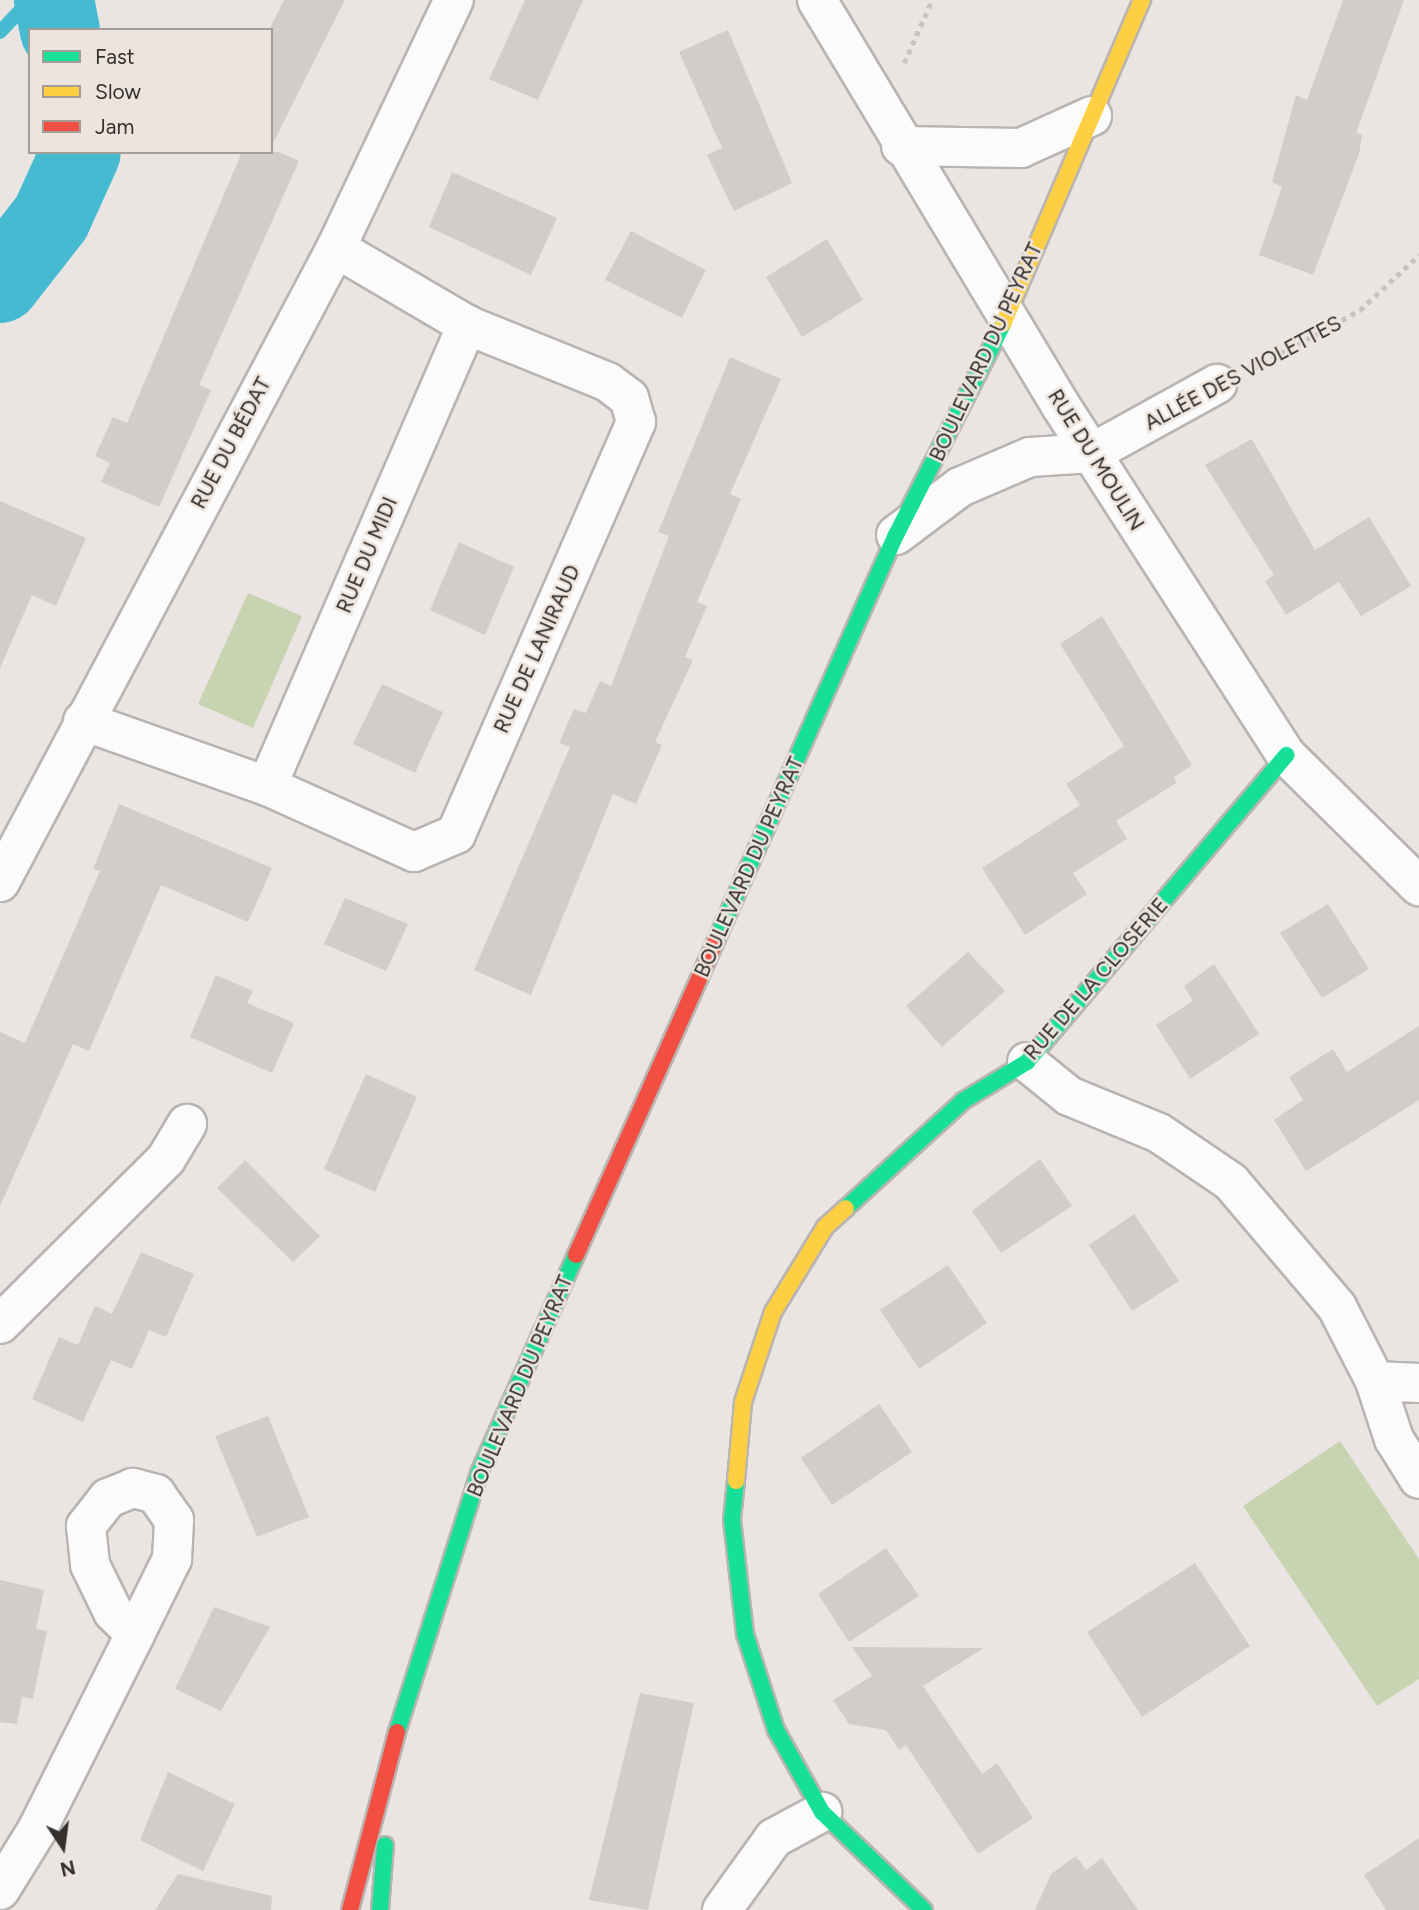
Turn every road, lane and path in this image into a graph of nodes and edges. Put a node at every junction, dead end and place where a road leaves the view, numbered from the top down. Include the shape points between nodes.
1 (454, 0) edge
2 (817, 0) edge
3 (932, 0) edge
4 (1142, 0) edge
5 (881, 114) junction
6 (1092, 116) junction
7 (901, 146) junction
8 (335, 248) junction
9 (1419, 256) edge
10 (1008, 313) junction
11 (467, 325) junction
12 (1217, 384) joint
13 (1092, 453) junction
14 (896, 536) junction
15 (83, 721) junction
16 (1286, 755) junction
17 (267, 786) junction
18 (0, 882) edge
19 (1419, 886) edge
20 (1027, 1062) junction
21 (187, 1124) dead end
22 (0, 1324) edge
23 (1375, 1381) junction
24 (1419, 1383) edge
25 (1419, 1479) edge
26 (135, 1634) dead end
27 (392, 1748) junction
28 (822, 1812) junction
29 (0, 1890) edge
30 (349, 1910) edge
31 (380, 1910) edge
32 (722, 1910) edge
33 (925, 1910) edge

1 - 8 street, RUE DU BÉDAT
2 - 5 street, RUE DU MOULIN
3 - 5 path
4 - 6 main road, BOULEVARD DU PEYRAT
5 - 7 street, RUE DU MOULIN
6 - 7 street via 1021,148
6 - 10 main road, BOULEVARD DU PEYRAT
7 - 10 street, RUE DU MOULIN
8 - 11 street, RUE DE LANIRAUD
8 - 15 street, RUE DU BÉDAT
9 - 12 path, ALLÉE DES VIOLETTES via 1360,310 1310,343
10 - 13 street, RUE DU MOULIN
10 - 14 main road, BOULEVARD DU PEYRAT
11 - 17 street, RUE DU MIDI
11 - 17 street, RUE DE LANIRAUD via 608,382 629,398 636,422 456,834 414,852
12 - 13 street, ALLÉE DES VIOLETTES
13 - 14 street via 1030,457 960,487
13 - 16 street, RUE DU MOULIN
14 - 27 main road, BOULEVARD DU PEYRAT via 479,1473
15 - 17 street, RUE DE LANIRAUD
15 - 18 street, RUE DU BÉDAT
16 - 19 street, RUE DU MOULIN
16 - 20 main road, RUE DE LA CLOSERIE
20 - 23 street via 1069,1096 1159,1133 1231,1182 1337,1307
20 - 28 main road, RUE DE LA CLOSERIE via 963,1101 825,1227 773,1312 743,1402 732,1520 745,1633 776,1730
21 - 22 street via 166,1159
23 - 24 street
23 - 25 street via 1394,1439
26 - 29 street via 37,1830
27 - 30 main road
27 - 31 main road
28 - 32 street via 774,1838
28 - 33 main road, RUE DE LA CLOSERIE

